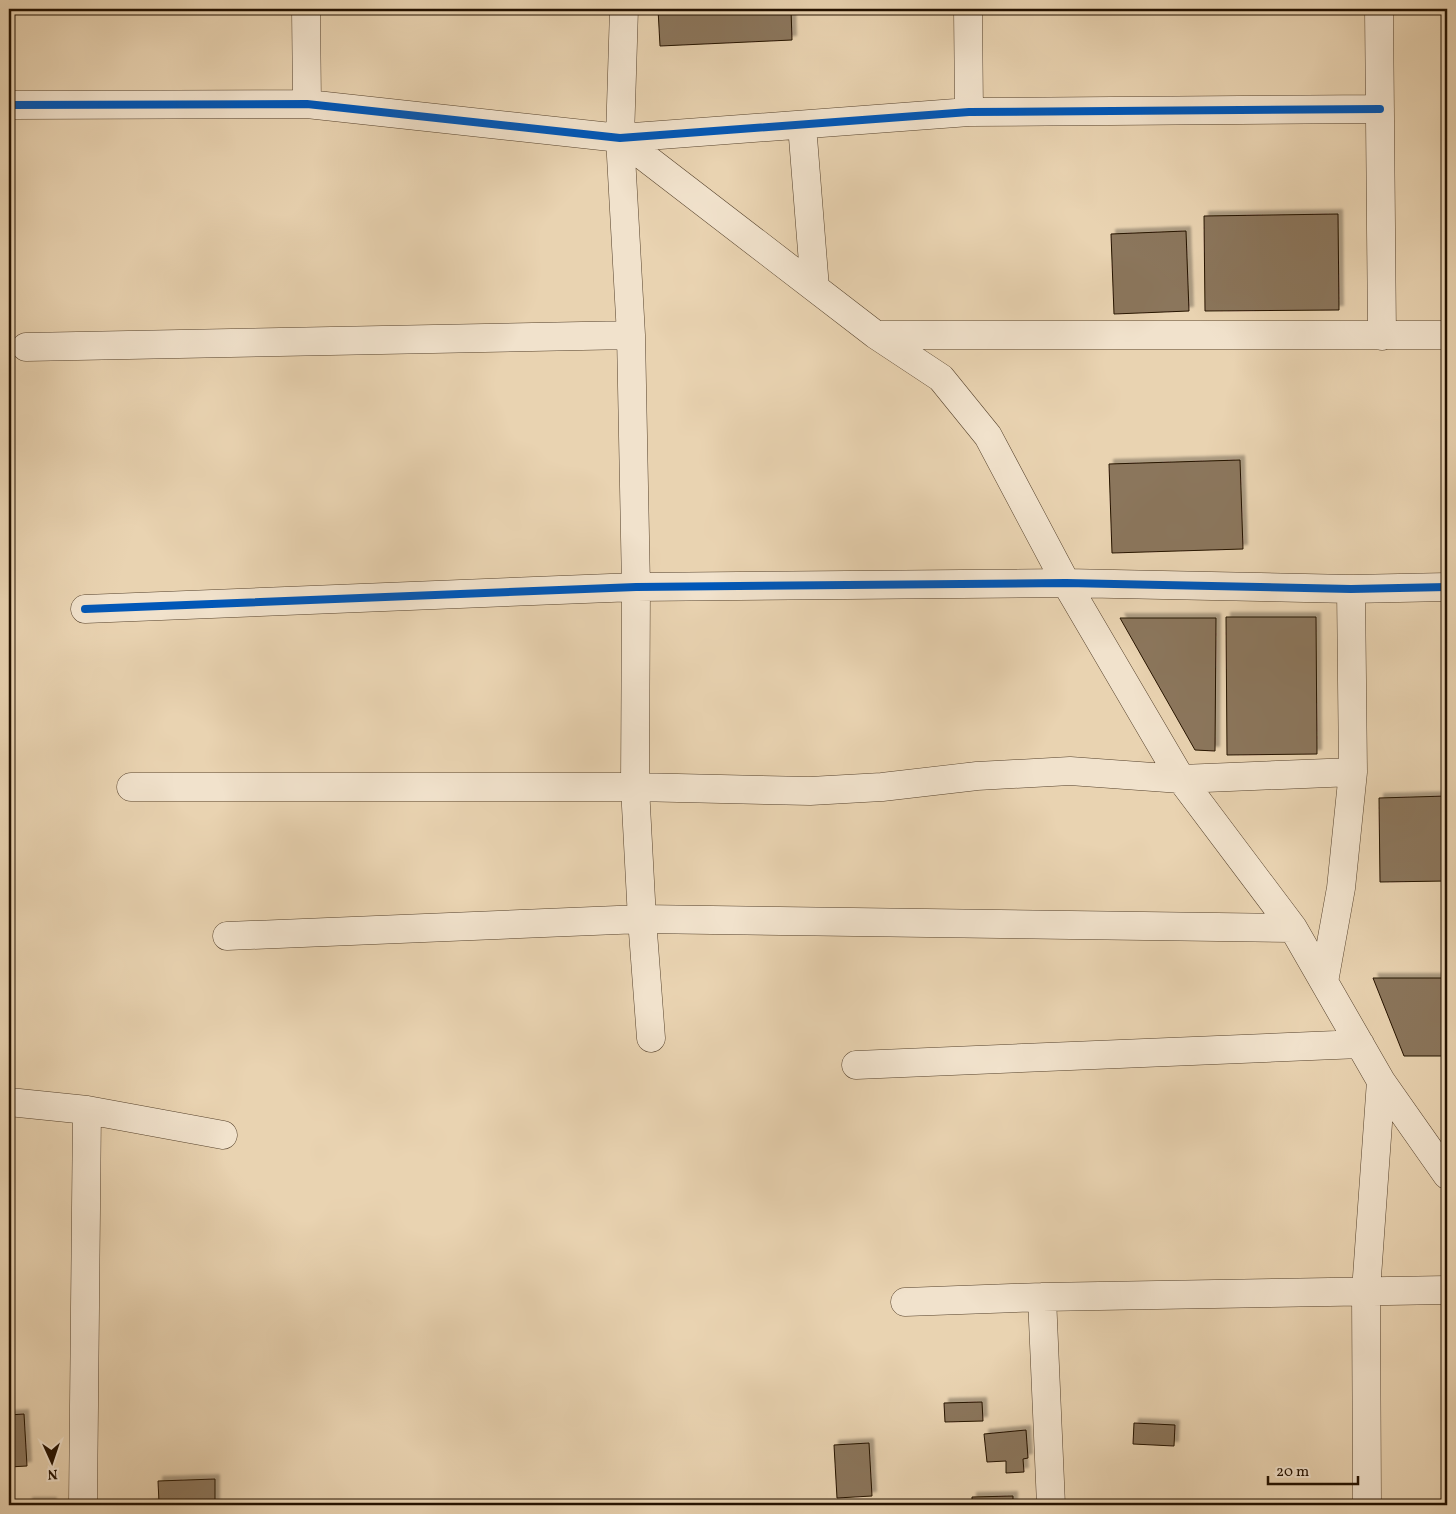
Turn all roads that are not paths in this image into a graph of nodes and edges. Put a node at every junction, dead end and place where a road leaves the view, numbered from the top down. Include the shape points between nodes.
1 (306, 9) edge
2 (624, 9) edge
3 (968, 9) edge
4 (1379, 9) edge
5 (306, 104) junction
6 (9, 105) edge
7 (1380, 109) junction
8 (969, 112) junction
9 (802, 125) junction
10 (620, 138) junction
11 (815, 288) junction
12 (631, 335) junction
13 (876, 335) junction
14 (1447, 335) edge
15 (1382, 336) junction
16 (26, 347) dead end
17 (1066, 583) junction
18 (636, 587) junction
19 (1447, 588) edge
20 (1351, 589) junction
21 (85, 609) dead end
22 (1353, 772) junction
23 (1181, 779) junction
24 (635, 786) junction
25 (131, 787) dead end
26 (642, 919) junction
27 (1293, 928) junction
28 (227, 936) dead end
29 (1324, 982) junction
30 (651, 1038) dead end
31 (1360, 1044) junction
32 (856, 1065) dead end
33 (1381, 1081) junction
34 (9, 1102) edge
35 (88, 1110) junction
36 (224, 1135) dead end
37 (1447, 1175) edge
38 (1366, 1290) junction
39 (1447, 1290) edge
40 (1042, 1298) junction
41 (905, 1302) dead end
42 (83, 1505) edge
43 (1051, 1505) edge
44 (1367, 1505) edge

1 - 5 street
2 - 10 street
3 - 8 street
4 - 7 street
5 - 6 street
5 - 10 street
7 - 8 street
7 - 15 street
8 - 9 street
9 - 10 street
9 - 11 street
10 - 11 street
10 - 12 street
11 - 13 street
12 - 16 street
12 - 18 street
13 - 15 street
13 - 17 street via 941,378 988,436
14 - 15 street
17 - 18 street
17 - 20 street
17 - 23 street
18 - 21 street
18 - 24 street
19 - 20 street
20 - 22 street
22 - 23 street
22 - 29 street via 1341,888
23 - 24 street via 1070,771 810,791
23 - 27 street
24 - 25 street
24 - 26 street
26 - 27 street
26 - 28 street
26 - 30 street
27 - 29 street
29 - 31 street
31 - 32 street
31 - 33 street
33 - 37 street
33 - 38 street
34 - 35 street
35 - 36 street
35 - 42 street
38 - 39 street
38 - 40 street
38 - 44 street
40 - 41 street
40 - 43 street

